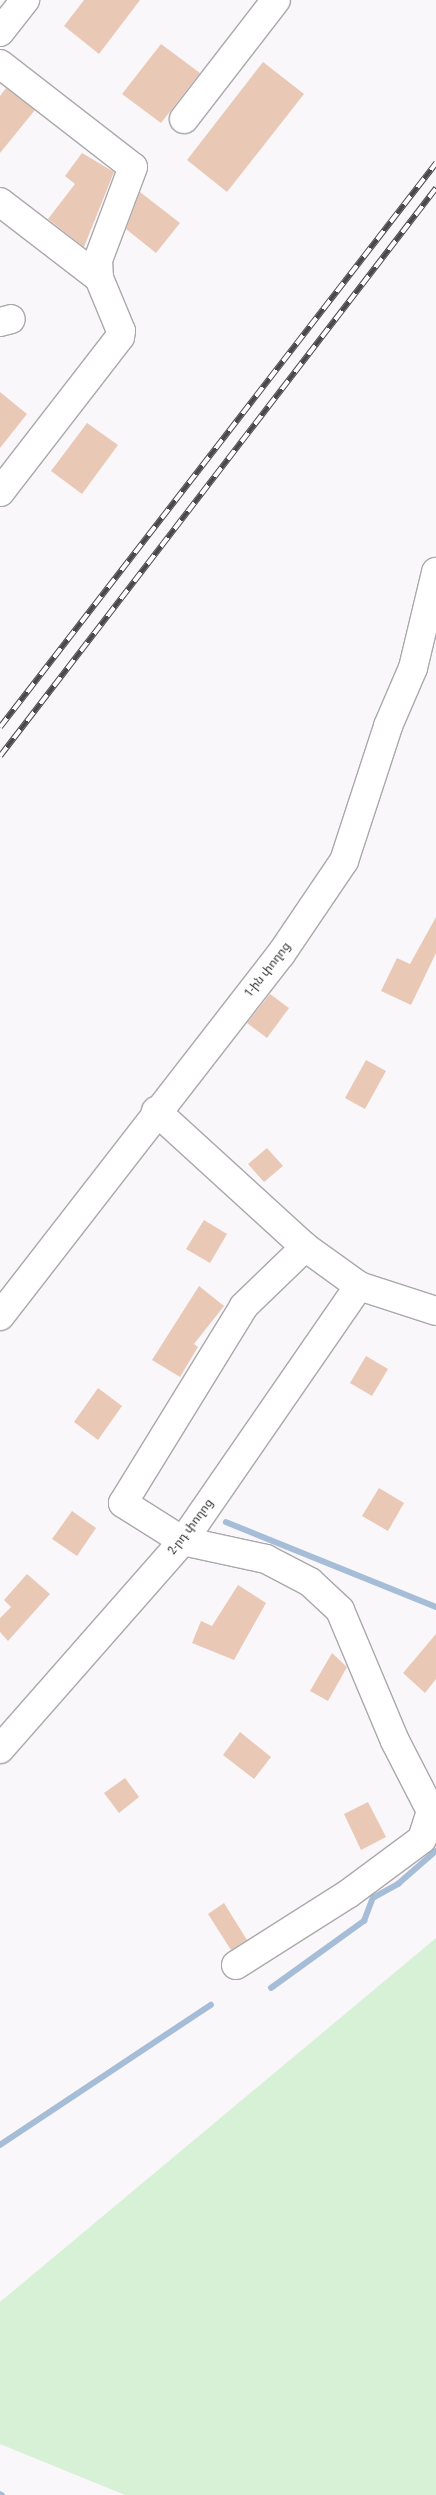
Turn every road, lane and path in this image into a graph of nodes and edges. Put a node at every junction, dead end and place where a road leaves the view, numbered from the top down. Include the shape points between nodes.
1 (25, 0) edge
2 (276, 0) edge
3 (0, 32) edge
4 (0, 64) edge
5 (184, 119) dead end
6 (0, 202) edge
7 (99, 278) junction
8 (0, 492) edge
9 (436, 572) edge
10 (156, 1111) junction
11 (305, 1247) junction
12 (358, 1286) junction
13 (436, 1311) edge
14 (0, 1316) edge
15 (183, 1541) junction
16 (0, 1749) edge
17 (236, 1965) dead end

1 - 3 street
2 - 5 street
4 - 7 street via 133,167 98,260
6 - 7 street
7 - 8 street via 121,330 120,337
9 - 10 street, 1-ին փողոց via 412,668 388,726 344,861 281,954
10 - 11 street
10 - 14 street, 1-ին փողոց
11 - 12 street
11 - 15 street via 244,1306 123,1502
12 - 13 street
12 - 15 street, 2-րդ փողոց
15 - 16 street, 2-րդ փողոց
15 - 17 street via 266,1559 310,1582 340,1610 395,1742 431,1811 422,1839 348,1894

